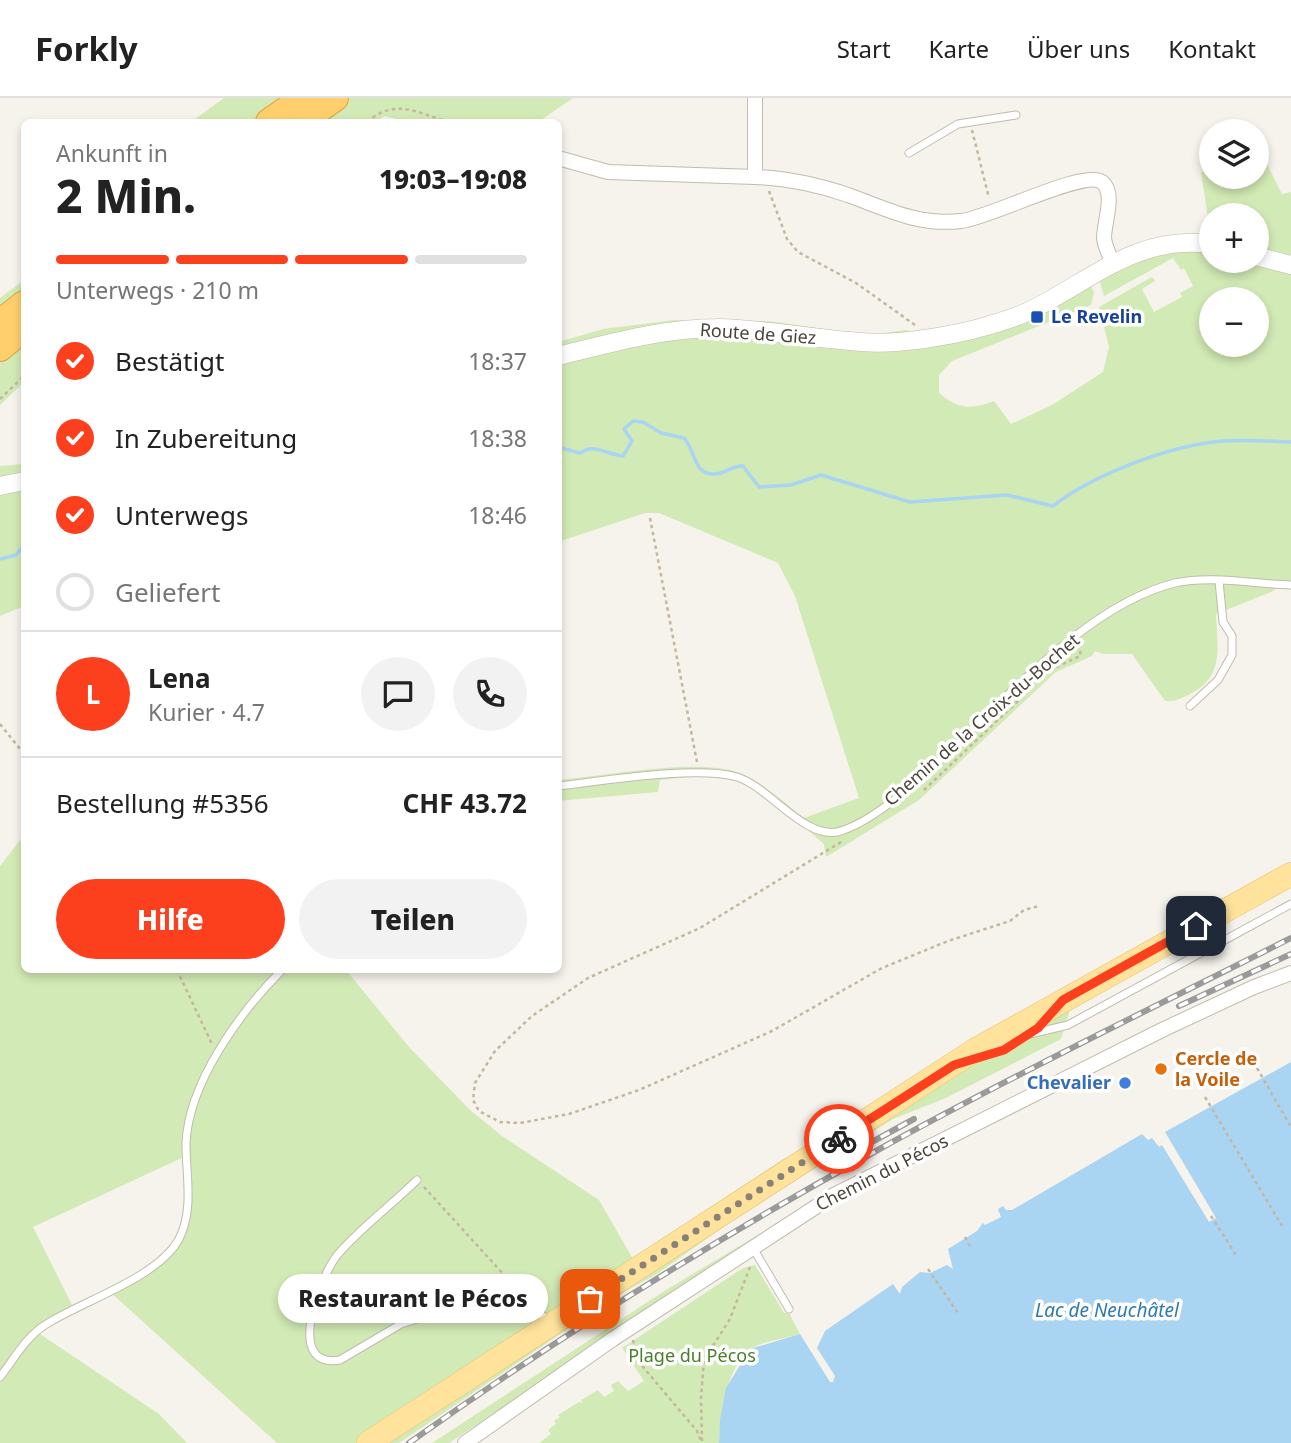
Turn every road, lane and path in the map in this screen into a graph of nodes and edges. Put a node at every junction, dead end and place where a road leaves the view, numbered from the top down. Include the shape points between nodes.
1 (303, 98) edge
2 (335, 98) edge
3 (755, 98) edge
4 (1016, 115) dead end
5 (273, 119) edge
6 (305, 119) edge
7 (371, 119) edge
8 (438, 119) edge
9 (970, 123) junction
10 (909, 153) dead end
11 (562, 159) edge
12 (760, 177) junction
13 (993, 214) junction
14 (1199, 244) edge
15 (1269, 259) edge
16 (1113, 263) junction
17 (1291, 265) edge
18 (21, 306) edge
19 (0, 323) edge
20 (21, 330) edge
21 (927, 338) junction
22 (0, 348) edge
23 (562, 355) edge
24 (21, 379) edge
25 (0, 398) edge
26 (21, 482) edge
27 (0, 486) edge
28 (650, 518) dead end
29 (1219, 581) junction
30 (1291, 585) edge
31 (1079, 634) junction
32 (1048, 672) dead end
33 (1019, 700) dead end
34 (1190, 706) dead end
35 (0, 724) edge
36 (21, 750) edge
37 (698, 773) junction
38 (562, 786) edge
39 (922, 792) dead end
40 (847, 839) dead end
41 (1291, 874) edge
42 (1291, 904) edge
43 (1039, 906) dead end
44 (178, 973) edge
45 (279, 973) edge
46 (1291, 973) edge
47 (1019, 1032) junction
48 (217, 1053) junction
49 (1257, 1068) dead end
50 (1205, 1097) dead end
51 (1291, 1127) edge
52 (417, 1180) joint
53 (1211, 1216) dead end
54 (1282, 1226) dead end
55 (965, 1237) dead end
56 (970, 1246) dead end
57 (754, 1250) junction
58 (1236, 1255) dead end
59 (928, 1269) dead end
60 (524, 1299) junction
61 (789, 1309) dead end
62 (958, 1312) dead end
63 (550, 1325) junction
64 (631, 1327) junction
65 (0, 1377) edge
66 (702, 1442) edge
67 (368, 1443) edge
68 (465, 1443) edge

1 - 5 highway
2 - 6 highway
3 - 12 street
4 - 9 lane
7 - 8 path via 389,107
9 - 10 lane via 958,124
9 - 13 path
11 - 12 street via 608,172
12 - 13 street via 823,188 910,220 951,222
12 - 21 path via 781,226 799,252 856,283
13 - 16 street via 1076,181 1095,179 1110,194 1104,241
14 - 16 street, Route de Giez via 1163,243
15 - 17 street
16 - 21 street, Route de Giez via 1026,312
18 - 19 highway
20 - 22 highway
21 - 23 street, Route de Giez via 871,343 766,330 693,329 649,334
24 - 25 path
26 - 27 street
28 - 37 path
29 - 30 lane, Chemin de la Croix-du-Bochet
29 - 31 lane, Chemin de la Croix-du-Bochet via 1164,586
29 - 34 lane via 1232,654 1218,680
31 - 32 path via 1080,656
31 - 37 lane, Chemin de la Croix-du-Bochet via 920,779 883,807 839,831 816,830 744,779
33 - 39 path
35 - 36 path
37 - 38 lane, Chemin de la Croix-du-Bochet
40 - 43 path via 700,928 568,989 495,1051 475,1083 473,1100 479,1111 500,1122 520,1123 569,1114 639,1090 772,1031 882,968
41 - 47 main road via 1063,1000
42 - 47 lane via 1068,1025
44 - 48 path
45 - 48 lane via 236,1021
46 - 57 street, Chemin du Pécos via 1162,1030 834,1195
47 - 63 main road via 992,1055 954,1065
48 - 65 lane via 189,1123 187,1206 179,1238 150,1266 43,1326
49 - 51 path
50 - 54 path
52 - 60 path
52 - 60 lane via 335,1258 310,1324 308,1339 314,1353 323,1360 340,1360 412,1320 495,1299
53 - 58 path
55 - 56 path
57 - 61 lane
57 - 64 street, Chemin du Pécos
57 - 66 path via 730,1319 706,1356
59 - 62 path
60 - 63 lane via 537,1306
63 - 67 main road
64 - 66 path via 638,1361
64 - 68 street, Chemin du Pécos

